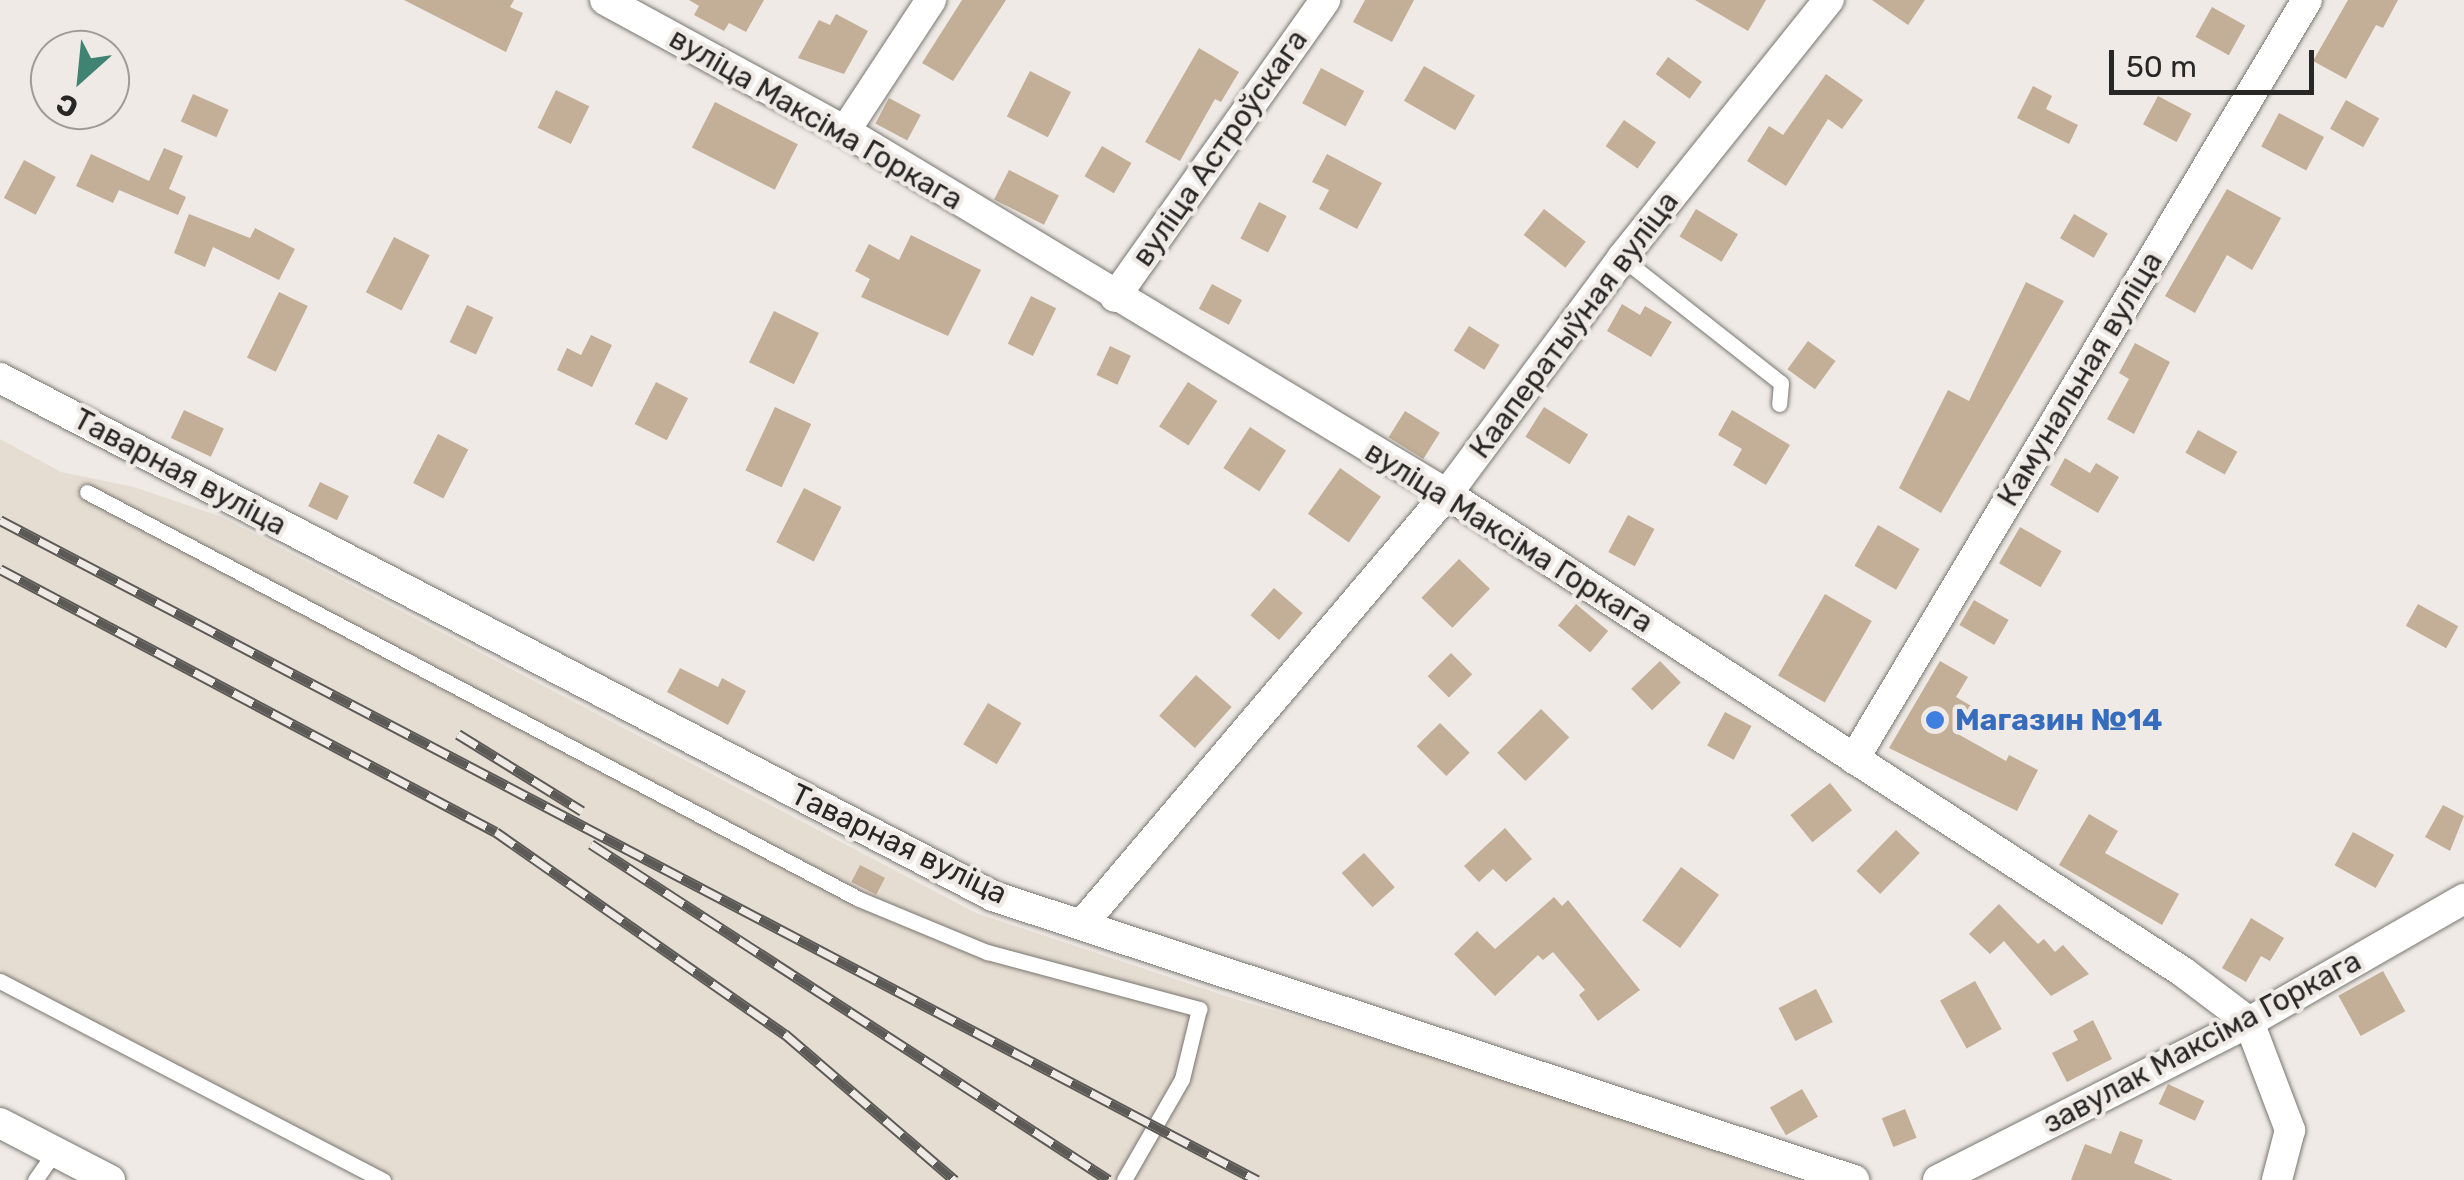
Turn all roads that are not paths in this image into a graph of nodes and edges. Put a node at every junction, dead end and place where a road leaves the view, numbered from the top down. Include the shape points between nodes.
1 (605, 0) edge
2 (930, 0) edge
3 (1326, 0) edge
4 (1829, 0) edge
5 (2307, 0) edge
6 (846, 131) junction
7 (1622, 258) junction
8 (1115, 297) junction
9 (0, 378) edge
10 (1779, 404) dead end
11 (87, 492) dead end
12 (1447, 494) junction
13 (1854, 759) junction
14 (2464, 900) edge
15 (1083, 923) junction
16 (0, 981) edge
17 (2249, 1022) junction
18 (0, 1122) edge
19 (55, 1152) junction
20 (35, 1180) edge
21 (110, 1180) edge
22 (383, 1180) edge
23 (1124, 1180) edge
24 (1854, 1180) edge
25 (1938, 1180) edge
26 (2277, 1180) edge

1 - 6 street, вуліца Максіма Горкага
2 - 6 street
3 - 8 street, вуліца Астроўскага
4 - 7 street, Кааператыўная вуліца
5 - 13 street, Камунальная вуліца
6 - 8 street, вуліца Максіма Горкага
7 - 10 lane via 1781,383
7 - 12 street, Кааператыўная вуліца
8 - 12 street, вуліца Максіма Горкага
9 - 15 street, Таварная вуліца via 993,896
11 - 23 lane via 859,898 987,952 1199,1010 1182,1079
12 - 13 street, вуліца Максіма Горкага
12 - 15 street, Кааператыўная вуліца
13 - 17 street, вуліца Максіма Горкага via 2183,972
14 - 17 street, завулак Максіма Горкага
15 - 24 street, Таварная вуліца
16 - 22 lane
17 - 25 street, завулак Максіма Горкага
17 - 26 street via 2290,1130
18 - 19 street
19 - 20 lane
19 - 21 street

